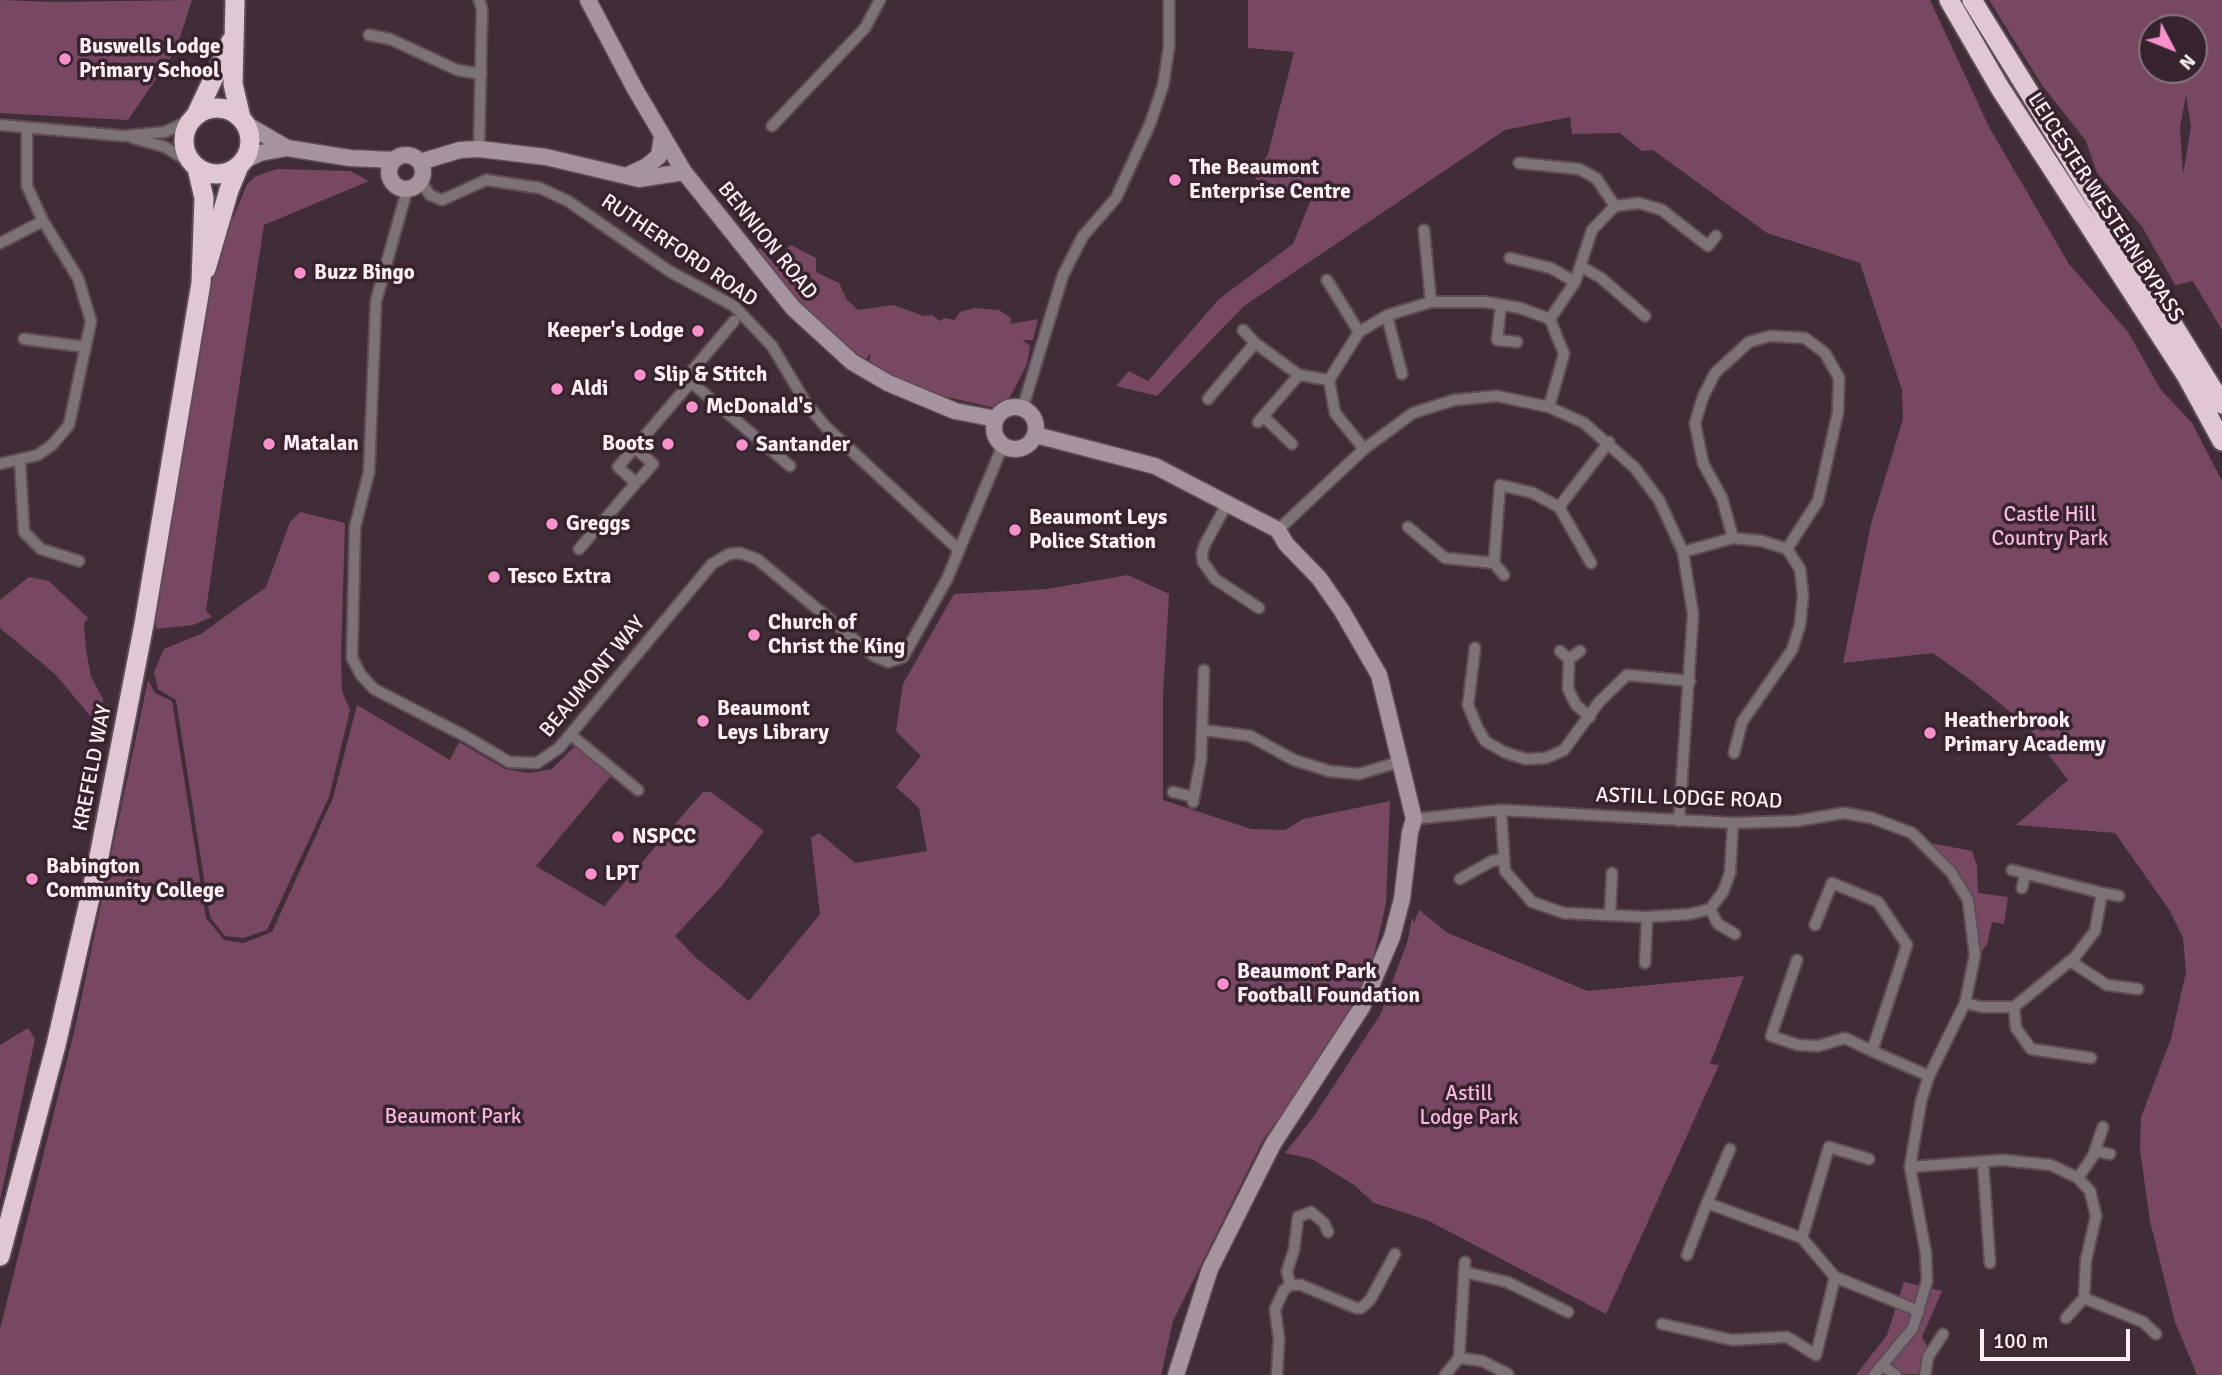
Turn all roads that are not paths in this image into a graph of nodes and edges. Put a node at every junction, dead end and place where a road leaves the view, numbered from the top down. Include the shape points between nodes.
1 (235, 0) edge
2 (479, 0) edge
3 (587, 0) edge
4 (880, 0) edge
5 (1169, 0) edge
6 (1949, 0) edge
7 (1972, 0) edge
8 (369, 35) dead end
9 (233, 37) junction
10 (481, 74) junction
11 (194, 117) junction
12 (242, 120) junction
13 (0, 125) edge
14 (772, 126) dead end
15 (27, 128) junction
16 (662, 135) junction
17 (124, 136) junction
18 (287, 148) junction
19 (480, 149) junction
20 (420, 162) junction
21 (241, 163) junction
22 (1519, 163) dead end
23 (194, 165) junction
24 (391, 166) junction
25 (684, 172) junction
26 (625, 177) junction
27 (414, 186) junction
28 (1615, 206) junction
29 (43, 221) junction
30 (1424, 230) dead end
31 (1716, 236) dead end
32 (0, 243) edge
33 (1510, 258) dead end
34 (1580, 266) junction
35 (1327, 280) dead end
36 (1575, 282) junction
37 (201, 283) junction
38 (1431, 302) junction
39 (1501, 305) junction
40 (1387, 316) junction
41 (1645, 316) dead end
42 (1549, 319) junction
43 (734, 321) dead end
44 (1243, 330) dead end
45 (1359, 332) junction
46 (24, 339) dead end
47 (1517, 342) dead end
48 (1255, 344) junction
49 (86, 347) junction
50 (1402, 374) dead end
51 (1299, 375) junction
52 (1329, 380) junction
53 (691, 382) junction
54 (1208, 399) dead end
55 (2222, 404) edge
56 (1023, 407) junction
57 (1549, 407) junction
58 (996, 419) junction
59 (1036, 435) junction
60 (2222, 441) edge
61 (1609, 442) junction
62 (1292, 444) dead end
63 (1003, 445) junction
64 (635, 448) junction
65 (1364, 449) junction
66 (20, 462) junction
67 (0, 464) edge
68 (790, 466) dead end
69 (640, 479) dead end
70 (1228, 502) junction
71 (1559, 508) junction
72 (1408, 527) dead end
73 (1278, 530) junction
74 (1733, 538) junction
75 (579, 549) dead end
76 (1787, 549) junction
77 (959, 550) junction
78 (1683, 552) junction
79 (79, 561) dead end
80 (1494, 563) junction
81 (1591, 563) dead end
82 (1504, 575) dead end
83 (1259, 608) dead end
84 (1475, 649) dead end
85 (1560, 651) dead end
86 (1580, 651) dead end
87 (1570, 659) junction
88 (1204, 670) dead end
89 (1690, 681) junction
90 (1590, 717) junction
91 (1203, 730) junction
92 (571, 735) junction
93 (1734, 753) dead end
94 (1402, 761) junction
95 (638, 790) dead end
96 (1173, 792) dead end
97 (1502, 810) junction
98 (1414, 819) junction
99 (1679, 821) junction
100 (1733, 823) junction
101 (1503, 859) junction
102 (2012, 870) dead end
103 (1612, 873) dead end
104 (2025, 874) junction
105 (1460, 879) dead end
106 (2022, 888) dead end
107 (2102, 892) junction
108 (2119, 896) dead end
109 (1710, 909) junction
110 (1610, 914) junction
111 (1647, 917) junction
112 (1815, 925) dead end
113 (1735, 934) dead end
114 (1797, 960) dead end
115 (2070, 961) junction
116 (1644, 963) dead end
117 (2138, 989) dead end
118 (1965, 1003) junction
119 (2014, 1007) junction
120 (1872, 1051) junction
121 (2091, 1058) dead end
122 (1929, 1076) junction
123 (2103, 1128) dead end
124 (1730, 1149) dead end
125 (2095, 1151) junction
126 (2110, 1154) dead end
127 (1868, 1159) dead end
128 (1983, 1162) junction
129 (1910, 1167) junction
130 (2078, 1178) junction
131 (1707, 1203) junction
132 (1328, 1232) dead end
133 (1802, 1238) junction
134 (1395, 1254) dead end
135 (1687, 1255) dead end
136 (0, 1256) edge
137 (1990, 1263) dead end
138 (1835, 1277) junction
139 (1290, 1285) junction
140 (2084, 1298) junction
141 (1919, 1311) junction
142 (1568, 1312) dead end
143 (2066, 1318) dead end
144 (1662, 1324) dead end
145 (1943, 1334) dead end
146 (2156, 1334) dead end
147 (1459, 1358) junction
148 (1883, 1366) junction
149 (1508, 1374) edge
150 (1176, 1375) edge
151 (1277, 1375) edge
152 (1445, 1375) edge
153 (1874, 1375) edge
154 (1896, 1375) edge
155 (1925, 1375) edge

1 - 9 highway
2 - 10 street
3 - 16 street, BENNION ROAD
4 - 14 street via 865,28
5 - 56 street via 1170,40 1163,86 1150,124 1116,198 1083,236 1063,275
6 - 60 highway, LEICESTER WESTERN BYPASS via 2000,88 2186,376
7 - 55 highway, LEICESTER WESTERN BYPASS
8 - 10 street via 390,39 457,70
9 - 11 highway
9 - 12 highway via 235,101
10 - 19 street
11 - 12 highway via 214,108
11 - 17 street via 165,132
11 - 23 highway via 184,138
12 - 18 street
12 - 21 highway via 249,146
13 - 15 street
15 - 17 street
15 - 29 street via 25,174
16 - 25 street, BENNION ROAD
16 - 26 street via 659,156
17 - 23 street via 165,147
18 - 21 street via 251,155
18 - 24 street
19 - 20 street
19 - 26 street via 546,157
20 - 24 street via 403,155
20 - 27 street via 423,174
21 - 23 highway via 222,174
21 - 37 highway, KREFELD WAY
22 - 28 street via 1579,169 1596,178
23 - 37 highway, KREFELD WAY via 204,198
24 - 27 street via 393,184
25 - 26 street
25 - 58 street, BENNION ROAD via 793,309 852,362 922,398
27 - 77 street, RUTHERFORD ROAD via 442,200 486,180 540,188 568,201 669,271 734,306 772,346 825,427
27 - 92 street, BEAUMONT WAY via 376,301 369,472 355,527 352,657 374,689 509,762 537,763 552,756
28 - 31 street via 1639,203 1662,210 1708,246
28 - 34 street via 1592,230
29 - 32 street
29 - 49 street via 88,300 91,321
30 - 38 street
33 - 36 street via 1551,268
34 - 36 street
34 - 41 street
35 - 45 street
36 - 42 street
37 - 136 highway, KREFELD WAY via 143,630 97,867
38 - 39 street
38 - 40 street
39 - 42 street
39 - 47 street via 1497,340
40 - 45 street
40 - 50 street
42 - 57 street via 1564,354
43 - 53 street via 687,378
44 - 48 street
45 - 52 street
46 - 49 street
48 - 51 street
48 - 54 street
49 - 66 street via 69,425 52,445
51 - 52 street
51 - 62 street via 1260,419
52 - 65 street via 1335,413
53 - 64 street
53 - 68 street
56 - 58 street via 1004,409
56 - 59 street via 1036,422
57 - 61 street via 1584,423
57 - 65 street via 1497,396 1454,400 1413,413
58 - 63 street via 995,433
59 - 63 street via 1022,448
59 - 70 street via 1155,466
61 - 71 street
61 - 78 street via 1659,499
63 - 77 street, BEAUMONT WAY
64 - 69 street via 653,464
64 - 75 street via 618,467 636,483
65 - 73 street
66 - 67 street
66 - 79 street via 24,532 41,549
70 - 73 street
70 - 83 street via 1202,553 1203,562 1215,579
71 - 80 street via 1533,493 1500,485
71 - 81 street
72 - 80 street via 1445,558
73 - 94 street via 1342,611 1379,675
74 - 76 street
74 - 76 street via 1722,498 1703,464 1695,424 1703,397 1715,373 1749,342 1770,336 1805,338 1825,353 1839,378 1838,412 1818,501
74 - 78 street
76 - 93 street via 1800,569 1804,596 1800,625 1792,650 1742,722
77 - 92 street, BEAUMONT WAY via 909,649 903,657 888,662 874,656 757,559 729,554 712,564
78 - 89 street via 1693,614
80 - 82 street
84 - 90 street via 1468,705 1485,741 1525,759 1546,758 1564,750
85 - 87 street
86 - 87 street
87 - 90 street via 1568,689 1576,705
88 - 91 street
89 - 90 street via 1627,675
89 - 99 street
91 - 94 street via 1250,736 1308,765 1342,773 1359,774
91 - 96 street via 1193,800
92 - 95 street
94 - 98 street
97 - 98 street, ASTILL LODGE ROAD
97 - 99 street, ASTILL LODGE ROAD
97 - 101 street
98 - 150 street via 1392,937 1362,1007 1273,1144 1210,1269
99 - 100 street, ASTILL LODGE ROAD
100 - 109 street via 1730,873
100 - 118 street, ASTILL LODGE ROAD via 1796,821 1844,813 1912,833 1951,872 1968,900 1975,955
101 - 105 street
101 - 110 street via 1505,871 1532,902 1564,913
102 - 104 street
103 - 110 street
104 - 106 street
104 - 107 street
107 - 108 street
107 - 115 street via 2095,931
109 - 111 street
109 - 113 street via 1718,924
110 - 111 street
111 - 116 street
112 - 120 street via 1832,883 1878,902 1907,945
114 - 120 street via 1771,1036 1808,1046 1845,1038
115 - 117 street via 2107,985
115 - 119 street
118 - 119 street
118 - 122 street, ASTILL LODGE ROAD
119 - 121 street via 2016,1028 2032,1049
120 - 122 street
122 - 129 street, ASTILL LODGE ROAD
123 - 125 street
124 - 131 street
125 - 126 street
125 - 130 street
127 - 133 street via 1829,1147
128 - 129 street
128 - 130 street via 2051,1165
128 - 137 street
129 - 141 street, ASTILL LODGE ROAD via 1926,1254 1927,1281
130 - 140 street via 2090,1191 2096,1216 2086,1260
131 - 133 street
131 - 135 street
132 - 139 street via 1311,1212 1298,1217 1287,1271
133 - 138 street
134 - 139 street via 1362,1308
138 - 141 street
138 - 144 street via 1816,1355 1787,1337 1732,1340
139 - 151 street via 1275,1309
140 - 143 street
140 - 146 street via 2143,1322
141 - 148 street, ASTILL LODGE ROAD via 1913,1328
142 - 147 street via 1464,1267
145 - 155 street via 1932,1341
147 - 149 street via 1482,1361
147 - 152 street
148 - 153 street, ASTILL LODGE ROAD
148 - 154 street

